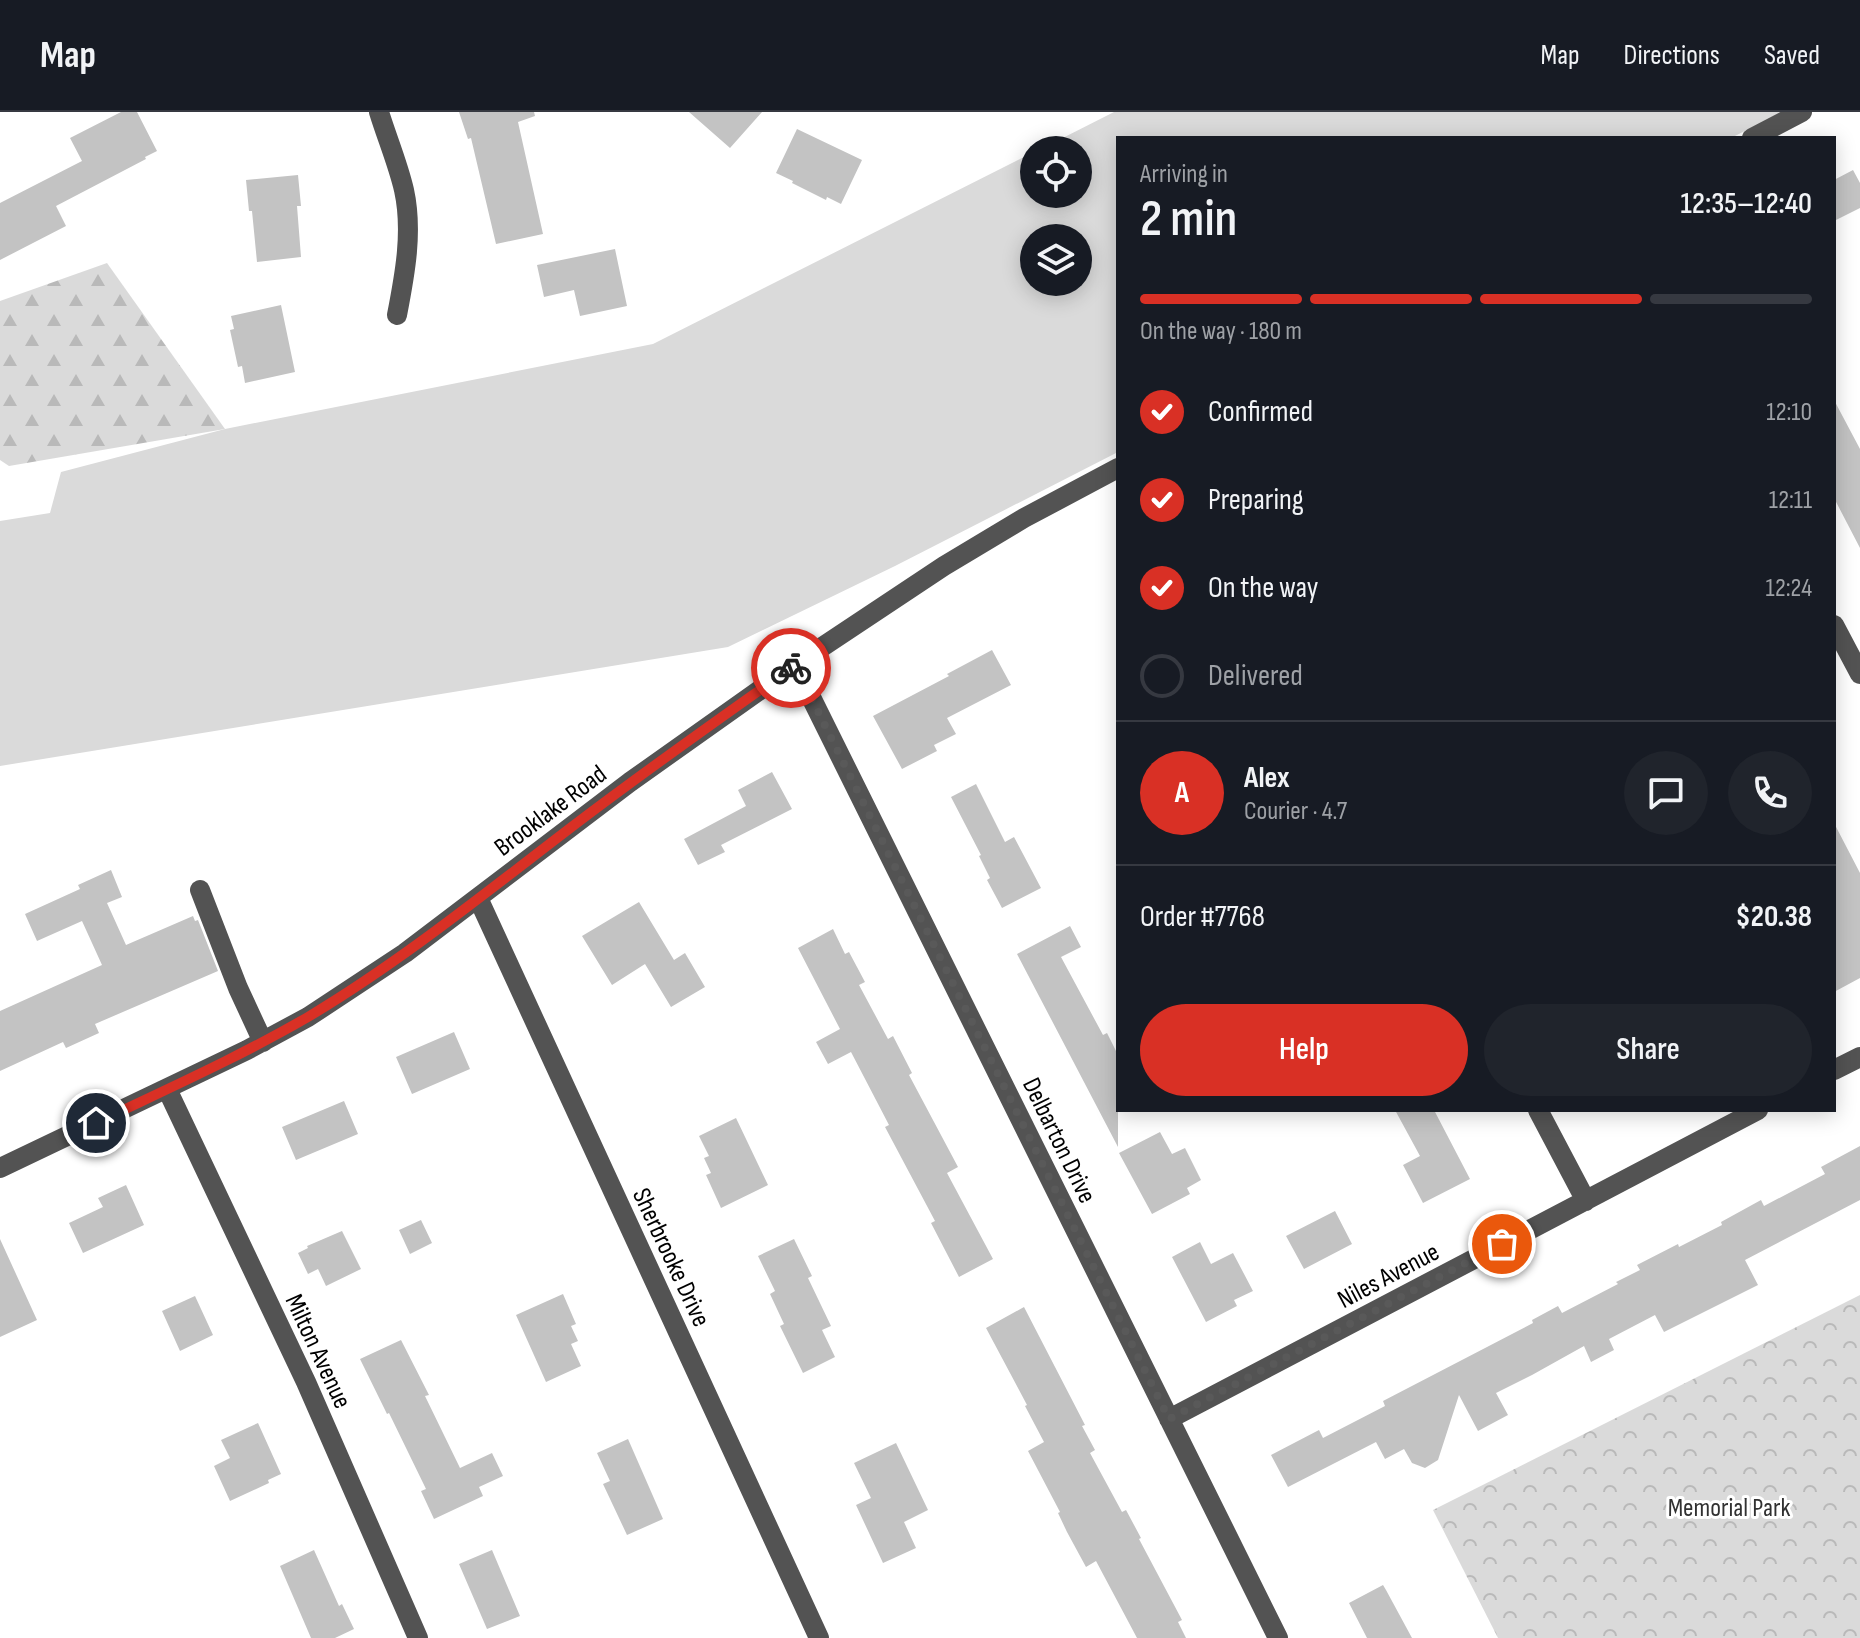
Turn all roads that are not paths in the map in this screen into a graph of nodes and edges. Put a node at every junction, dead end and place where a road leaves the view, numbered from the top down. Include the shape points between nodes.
1 (379, 112) edge
2 (1802, 112) edge
3 (1756, 136) edge
4 (397, 315) dead end
5 (1116, 469) edge
6 (1836, 629) edge
7 (795, 665) junction
8 (1860, 674) edge
9 (200, 890) dead end
10 (478, 898) junction
11 (263, 1042) junction
12 (1860, 1057) edge
13 (1836, 1069) edge
14 (167, 1089) junction
15 (1539, 1112) edge
16 (1754, 1112) edge
17 (0, 1168) edge
18 (1586, 1201) junction
19 (1169, 1419) junction
20 (418, 1638) edge
21 (819, 1638) edge
22 (1278, 1638) edge

1 - 4 street via 404,190 407,218
2 - 3 street
5 - 7 street, Brooklake Road via 944,566
6 - 8 street
7 - 10 street, Brooklake Road
7 - 19 street, Delbarton Drive
9 - 11 street
10 - 11 street, Brooklake Road via 352,989
10 - 21 street, Sherbrooke Drive
11 - 14 street, Brooklake Road
12 - 13 street
14 - 17 street, Brooklake Road
14 - 20 street, Milton Avenue via 306,1382
15 - 18 street
16 - 18 street, Niles Avenue
18 - 19 street, Niles Avenue
19 - 22 street, Delbarton Drive

